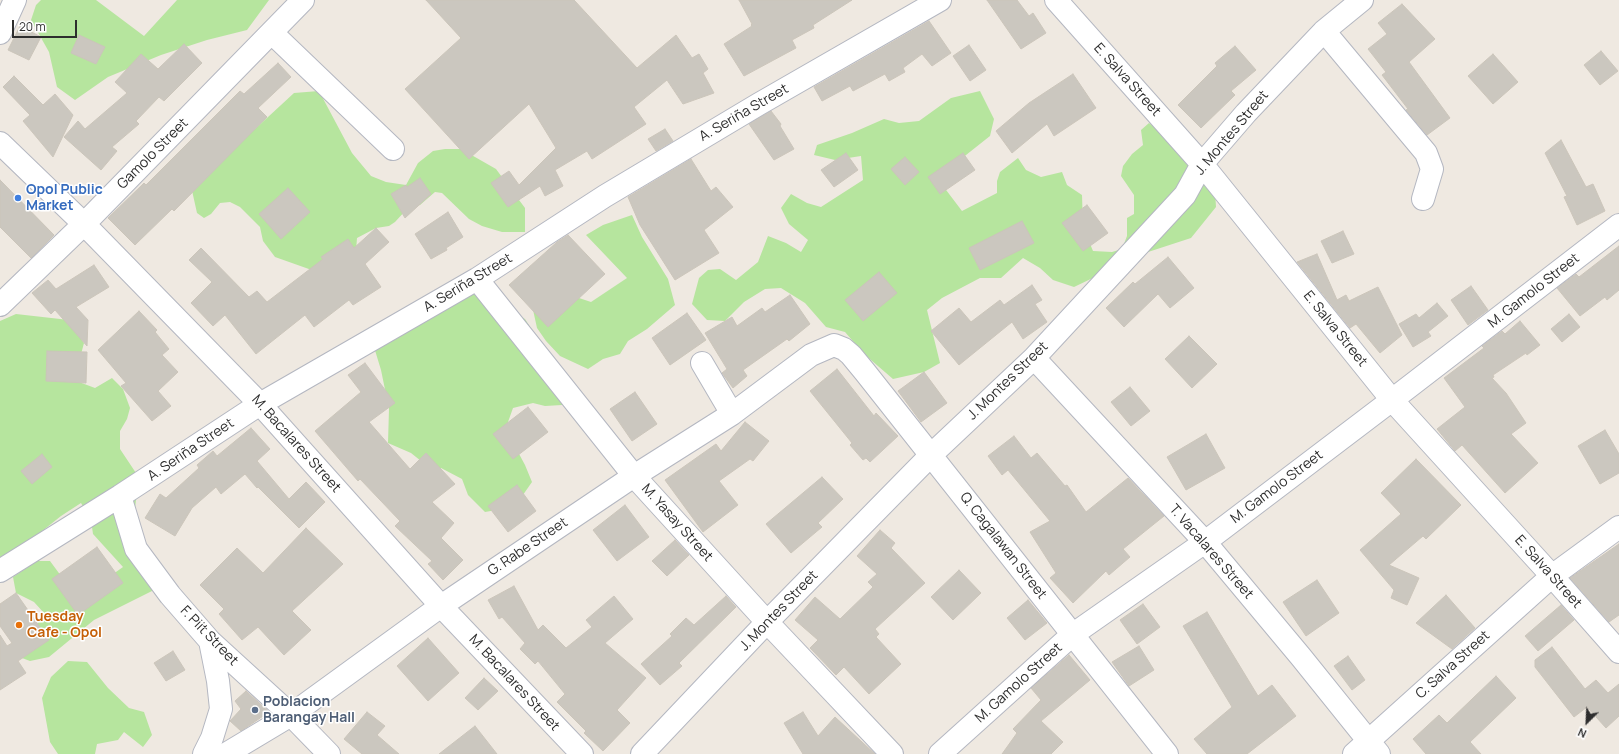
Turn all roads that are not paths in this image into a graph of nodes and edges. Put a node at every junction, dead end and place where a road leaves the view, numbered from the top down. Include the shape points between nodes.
1 (14, 0) edge
2 (303, 0) edge
3 (940, 0) edge
4 (1056, 0) edge
5 (1362, 0) edge
6 (1324, 31) junction
7 (0, 33) edge
8 (272, 33) junction
9 (393, 149) dead end
10 (2, 151) edge
11 (1202, 164) junction
12 (1423, 199) dead end
13 (84, 224) junction
14 (1619, 225) edge
15 (477, 279) junction
16 (0, 306) edge
17 (834, 345) joint
18 (1034, 358) junction
19 (702, 363) dead end
20 (1392, 400) junction
21 (260, 404) junction
22 (732, 414) junction
23 (931, 455) junction
24 (634, 476) junction
25 (120, 496) junction
26 (1619, 526) edge
27 (1205, 542) junction
28 (0, 571) edge
29 (1552, 576) junction
30 (442, 606) junction
31 (767, 622) junction
32 (1072, 635) junction
33 (210, 641) junction
34 (1619, 652) edge
35 (291, 715) junction
36 (1367, 750) edge
37 (204, 754) edge
38 (226, 754) edge
39 (329, 754) edge
40 (582, 754) edge
41 (642, 754) edge
42 (892, 754) edge
43 (940, 754) edge
44 (1167, 754) edge

1 - 7 street
2 - 8 street, Gamolo Street
3 - 15 street, A. Seriña Street via 604,196
4 - 11 street, E. Salva Street
5 - 6 street, J. Montes Street
6 - 11 street, J. Montes Street via 1246,113
6 - 12 street via 1426,153 1432,169
8 - 9 street
8 - 13 street, Gamolo Street
10 - 13 street, M. Bacalares Street
11 - 18 street, J. Montes Street via 1185,195
11 - 20 street, E. Salva Street
13 - 16 street, Gamolo Street
13 - 21 street, M. Bacalares Street
14 - 20 street, M. Gamolo Street
15 - 21 street, A. Seriña Street
15 - 24 street, M. Yasay Street
17 - 22 street, G. Rabe Street via 811,355
17 - 23 street, Q. Cagalawan Street via 851,355
18 - 23 street, J. Montes Street
18 - 27 street, T. Vacalares Street
19 - 22 street
20 - 27 street, M. Gamolo Street
20 - 29 street, E. Salva Street
21 - 25 street, A. Seriña Street
21 - 30 street, M. Bacalares Street
22 - 24 street, G. Rabe Street
23 - 31 street, J. Montes Street
23 - 32 street, Q. Cagalawan Street
24 - 30 street, G. Rabe Street
24 - 31 street, M. Yasay Street
25 - 28 street, A. Seriña Street
25 - 33 street, F. Piit Street via 136,549 170,595
26 - 29 street, C. Salva Street
27 - 32 street, M. Gamolo Street
27 - 36 street, T. Vacalares Street via 1301,657
29 - 34 street, E. Salva Street
29 - 36 street, C. Salva Street
30 - 35 street, G. Rabe Street
30 - 40 street, M. Bacalares Street
31 - 41 street, J. Montes Street
31 - 42 street, M. Yasay Street
32 - 43 street, M. Gamolo Street
32 - 44 street, Q. Cagalawan Street
33 - 35 street, F. Piit Street
33 - 37 street via 221,709
35 - 38 street, G. Rabe Street
35 - 39 street, F. Piit Street

